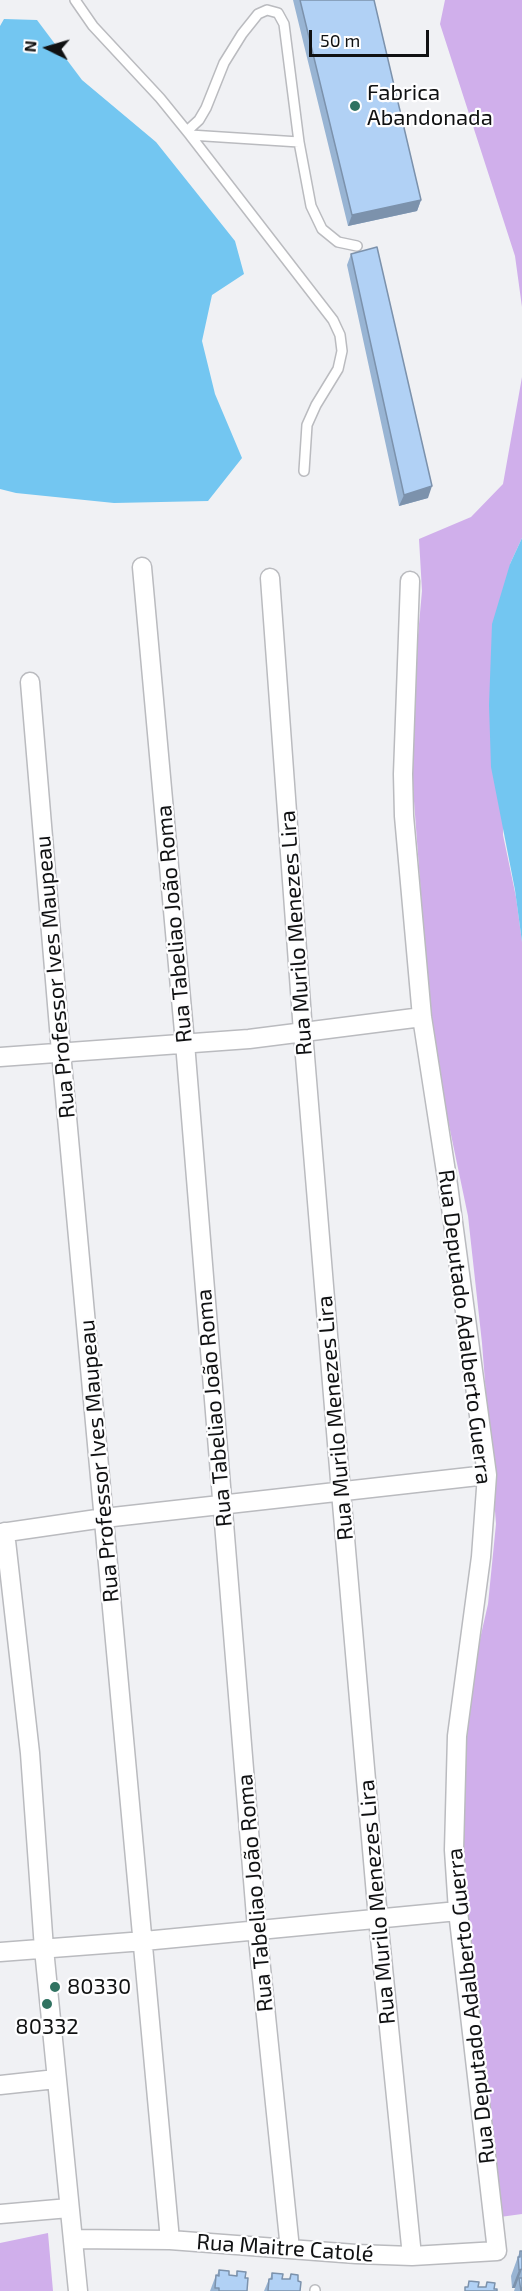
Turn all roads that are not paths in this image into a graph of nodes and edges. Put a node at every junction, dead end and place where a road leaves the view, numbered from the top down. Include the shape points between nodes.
1 (75, 0) edge
2 (189, 133) junction
3 (299, 142) junction
4 (357, 246) dead end
5 (304, 471) dead end
6 (142, 567) dead end
7 (270, 578) dead end
8 (410, 581) dead end
9 (30, 682) dead end
10 (422, 1017) junction
11 (303, 1032) junction
12 (185, 1043) junction
13 (61, 1052) junction
14 (0, 1057) edge
15 (487, 1475) junction
16 (340, 1492) junction
17 (222, 1506) junction
18 (104, 1518) junction
19 (3, 1532) edge
20 (458, 1911) junction
21 (378, 1918) junction
22 (257, 1929) junction
23 (144, 1941) junction
24 (44, 1949) junction
25 (0, 1952) edge
26 (57, 2079) junction
27 (0, 2085) edge
28 (69, 2208) junction
29 (0, 2214) edge
30 (73, 2239) junction
31 (170, 2240) junction
32 (290, 2249) junction
33 (498, 2251) joint
34 (412, 2256) junction
35 (78, 2291) edge

1 - 2 lane via 93,26
2 - 3 lane
2 - 3 lane via 206,108 224,63 242,34 258,14 267,10 278,13 284,24
2 - 5 lane via 328,312 340,335 338,369 307,425
3 - 4 lane via 311,206 322,229 338,242
6 - 12 street, Rua Tabeliao João Roma
7 - 11 street, Rua Murilo Menezes Lira
8 - 10 street, Rua Deputado Adalberto Guerra via 404,816
9 - 13 street, Rua Professor Ives Maupeau
10 - 11 street
10 - 15 street, Rua Deputado Adalberto Guerra
11 - 12 street
11 - 16 street, Rua Murilo Menezes Lira
12 - 13 street
12 - 17 street, Rua Tabeliao João Roma
13 - 14 street
13 - 18 street, Rua Professor Ives Maupeau
15 - 16 street
15 - 20 street, Rua Deputado Adalberto Guerra via 482,1557 457,1736 454,1850
16 - 17 street
16 - 21 street, Rua Murilo Menezes Lira
17 - 18 street
17 - 22 street, Rua Tabeliao João Roma
18 - 19 street
18 - 23 street, Rua Professor Ives Maupeau
19 - 24 street via 30,1753
20 - 21 street
20 - 33 street, Rua Deputado Adalberto Guerra
21 - 22 street
21 - 34 street, Rua Murilo Menezes Lira
22 - 23 street
22 - 32 street, Rua Tabeliao João Roma
23 - 24 street
23 - 31 street, Rua Professor Ives Maupeau
24 - 25 street
24 - 26 street
26 - 27 street
26 - 28 street
28 - 29 street
28 - 30 street
30 - 31 street, Rua Maitre Catolé
30 - 35 street
31 - 32 street, Rua Maitre Catolé
32 - 34 street, Rua Maitre Catolé
33 - 34 street, Rua Maitre Catolé

